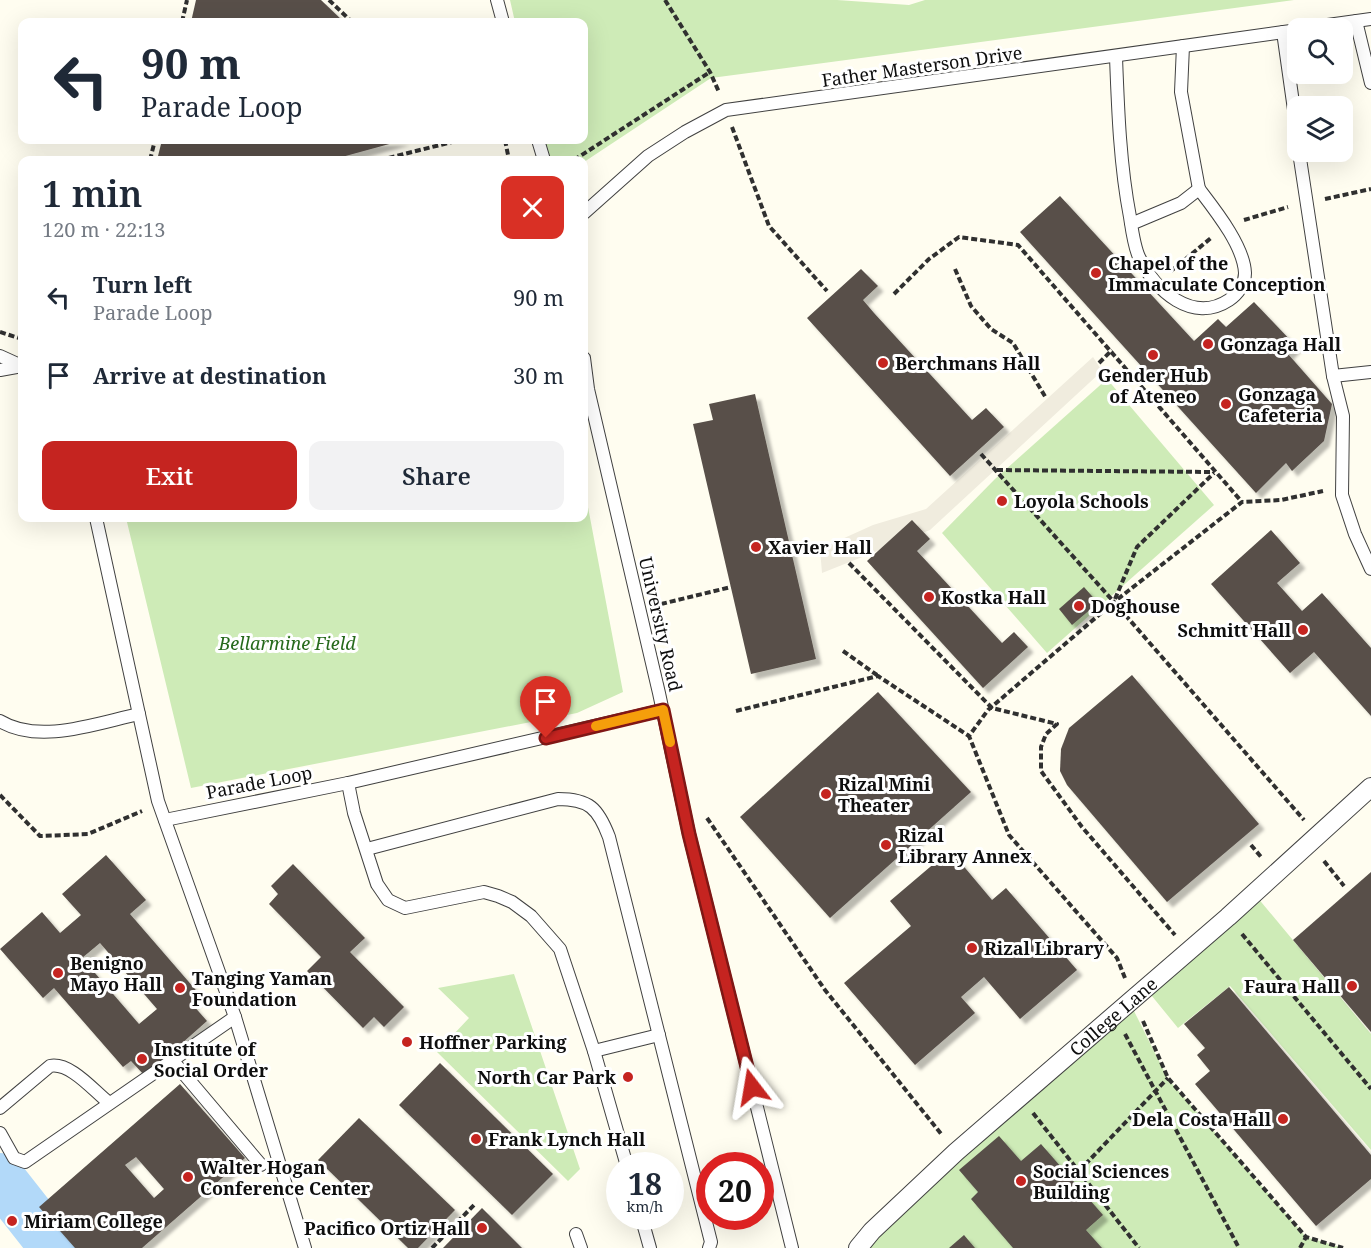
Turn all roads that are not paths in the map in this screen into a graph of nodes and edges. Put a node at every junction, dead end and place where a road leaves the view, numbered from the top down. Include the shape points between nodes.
1 (497, 0) edge
2 (502, 18) edge
3 (1371, 19) edge
4 (1353, 21) edge
5 (1356, 21) junction
6 (1287, 31) edge
7 (1283, 32) junction
8 (1183, 46) junction
9 (1116, 57) junction
10 (1371, 84) edge
11 (1292, 96) edge
12 (1300, 162) edge
13 (1199, 189) junction
14 (588, 209) edge
15 (1131, 224) junction
16 (0, 356) edge
17 (18, 364) edge
18 (18, 367) edge
19 (0, 370) edge
20 (1371, 372) edge
21 (1333, 376) junction
22 (588, 389) edge
23 (97, 522) edge
24 (1371, 569) edge
25 (663, 710) junction
26 (139, 714) junction
27 (0, 721) edge
28 (348, 783) junction
29 (1371, 787) edge
30 (165, 820) junction
31 (367, 849) junction
32 (236, 1017) junction
33 (659, 1035) junction
34 (594, 1051) junction
35 (173, 1061) junction
36 (108, 1102) junction
37 (0, 1108) edge
38 (0, 1132) edge
39 (623, 1152) edge
40 (261, 1165) dead end
41 (645, 1230) edge
42 (576, 1234) dead end
43 (305, 1248) edge
44 (581, 1248) edge
45 (650, 1248) edge
46 (709, 1248) edge
47 (792, 1248) edge
48 (858, 1248) edge

1 - 2 lane
3 - 5 lane
4 - 5 lane
5 - 10 lane
6 - 7 lane, Father Masterson Drive
7 - 8 lane, Father Masterson Drive
7 - 11 lane
8 - 9 lane, Father Masterson Drive
8 - 13 lane via 1181,92
9 - 14 lane, Father Masterson Drive via 726,111 648,156
9 - 15 lane via 1124,188
12 - 21 lane
13 - 15 lane via 1181,203
13 - 15 lane via 1226,226 1245,272 1235,296 1210,309 1196,309 1168,295 1139,257
16 - 17 lane
18 - 19 lane
20 - 21 lane
21 - 24 lane via 1343,416 1342,495
22 - 25 lane, University Road
23 - 26 lane
25 - 28 lane, Parade Loop
25 - 47 lane, University Road via 689,834
26 - 27 lane via 39,732 14,730
26 - 30 lane
28 - 30 lane, Parade Loop
28 - 31 lane
29 - 48 street, College Lane via 1228,917 956,1152
30 - 32 lane
31 - 33 lane via 558,799 576,799 590,805 602,817 609,837
31 - 34 lane via 377,884 396,905 405,908 484,892 512,902 531,916 560,949
32 - 35 lane
32 - 43 lane
33 - 34 lane
33 - 46 lane via 711,1242
34 - 39 lane
35 - 36 lane
35 - 40 lane
36 - 37 lane via 67,1068 57,1065 50,1066
36 - 38 lane via 25,1162 14,1158
41 - 45 lane
42 - 44 lane

